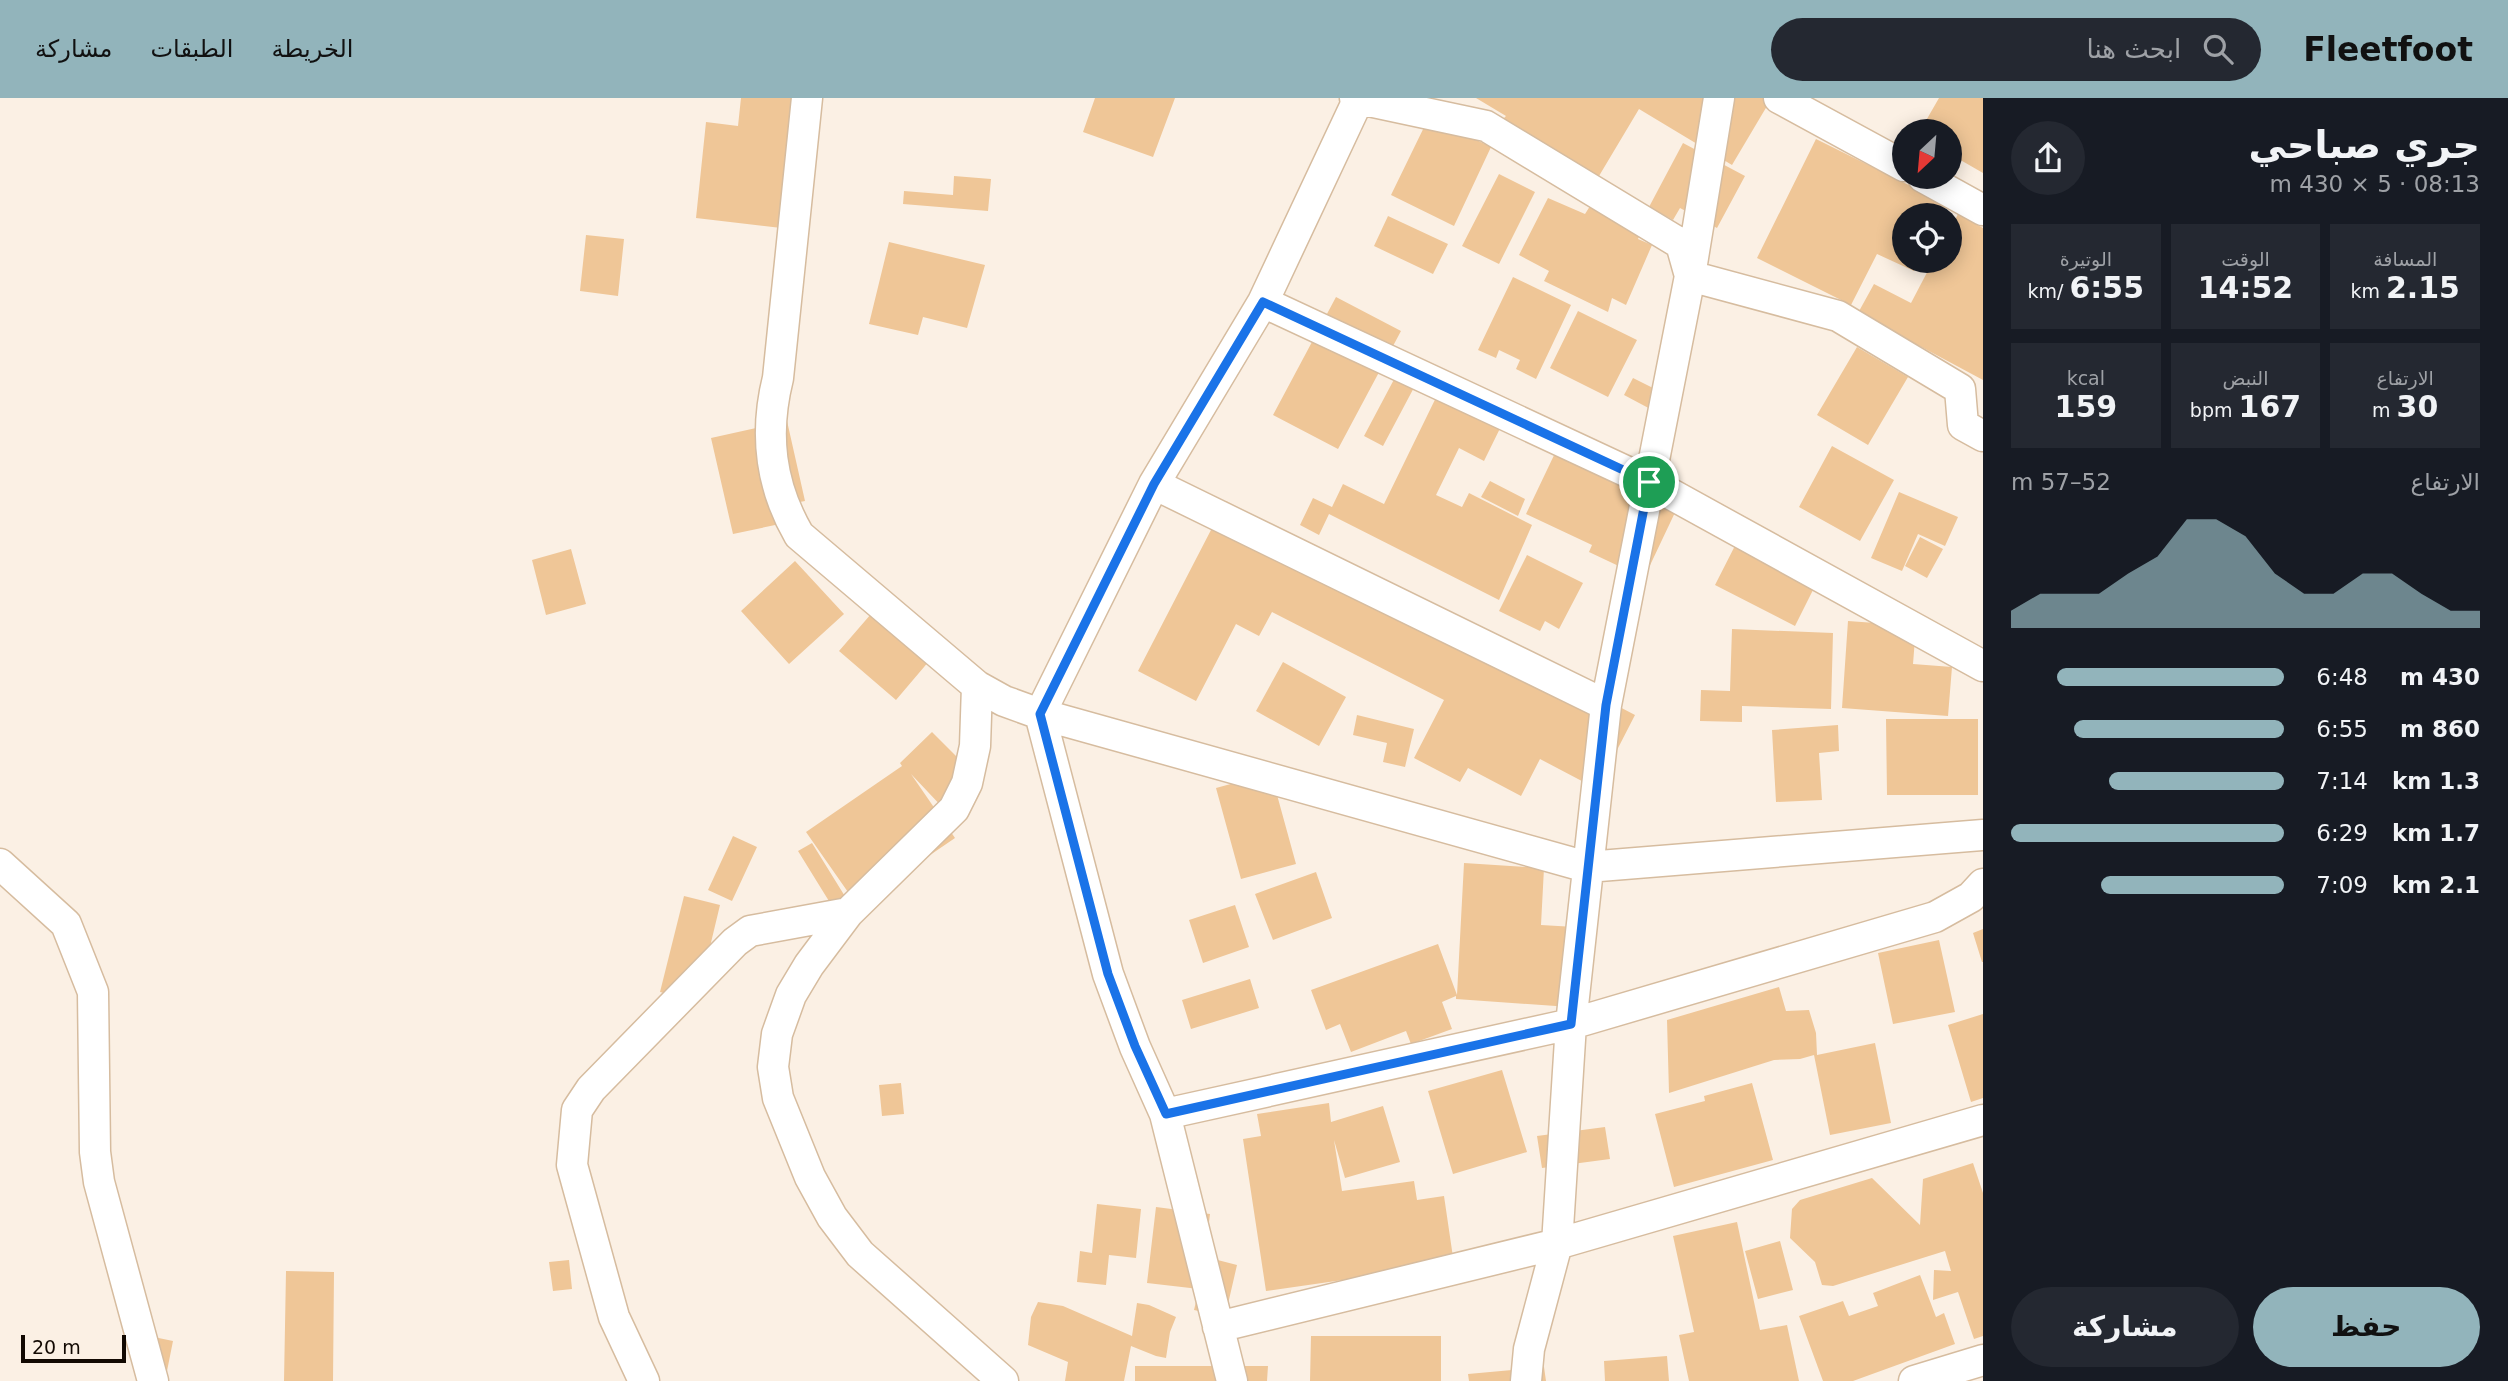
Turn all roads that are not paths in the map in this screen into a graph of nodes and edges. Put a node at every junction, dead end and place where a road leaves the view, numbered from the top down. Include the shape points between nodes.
1 (807, 98) edge
2 (1719, 98) edge
3 (1779, 98) edge
4 (1357, 99) edge
5 (1892, 159) edge
6 (1945, 189) edge
7 (1983, 210) edge
8 (1690, 276) junction
9 (1263, 302) junction
10 (1983, 386) edge
11 (1973, 431) edge
12 (1649, 482) junction
13 (1154, 484) junction
14 (1983, 666) edge
15 (977, 687) junction
16 (1606, 705) junction
17 (1040, 714) junction
18 (1983, 835) edge
19 (0, 864) edge
20 (1587, 867) junction
21 (1983, 884) edge
22 (848, 914) junction
23 (1571, 1024) junction
24 (1166, 1114) junction
25 (1983, 1120) edge
26 (1557, 1244) junction
27 (1218, 1327) junction
28 (1983, 1360) edge
29 (153, 1381) edge
30 (645, 1381) edge
31 (1003, 1381) edge
32 (1232, 1381) edge
33 (1526, 1381) edge
34 (1914, 1381) edge

1 - 15 street via 778,378 770,409 769,449 775,482 799,535
2 - 8 street
3 - 5 street
4 - 8 street via 1486,126 1681,244
4 - 9 street
6 - 7 street
8 - 11 street via 1838,316 1960,389
8 - 12 street
9 - 12 street
9 - 13 street
10 - 11 street
12 - 14 street
12 - 16 street
13 - 16 street
13 - 17 street
15 - 17 street
15 - 22 street via 975,746 967,783 954,809
16 - 20 street
17 - 20 street
17 - 24 street via 1108,974
18 - 20 street
19 - 29 street via 66,925 93,992 98,1172
20 - 23 street
21 - 23 street via 1971,897 1936,917
22 - 30 street via 750,932 735,942 591,1089 577,1110 572,1165 614,1317
22 - 31 street via 791,995 773,1067 778,1098 810,1177 860,1254
23 - 24 street
23 - 26 street
24 - 27 street
25 - 26 street
26 - 27 street
26 - 33 street
27 - 32 street
28 - 34 street

